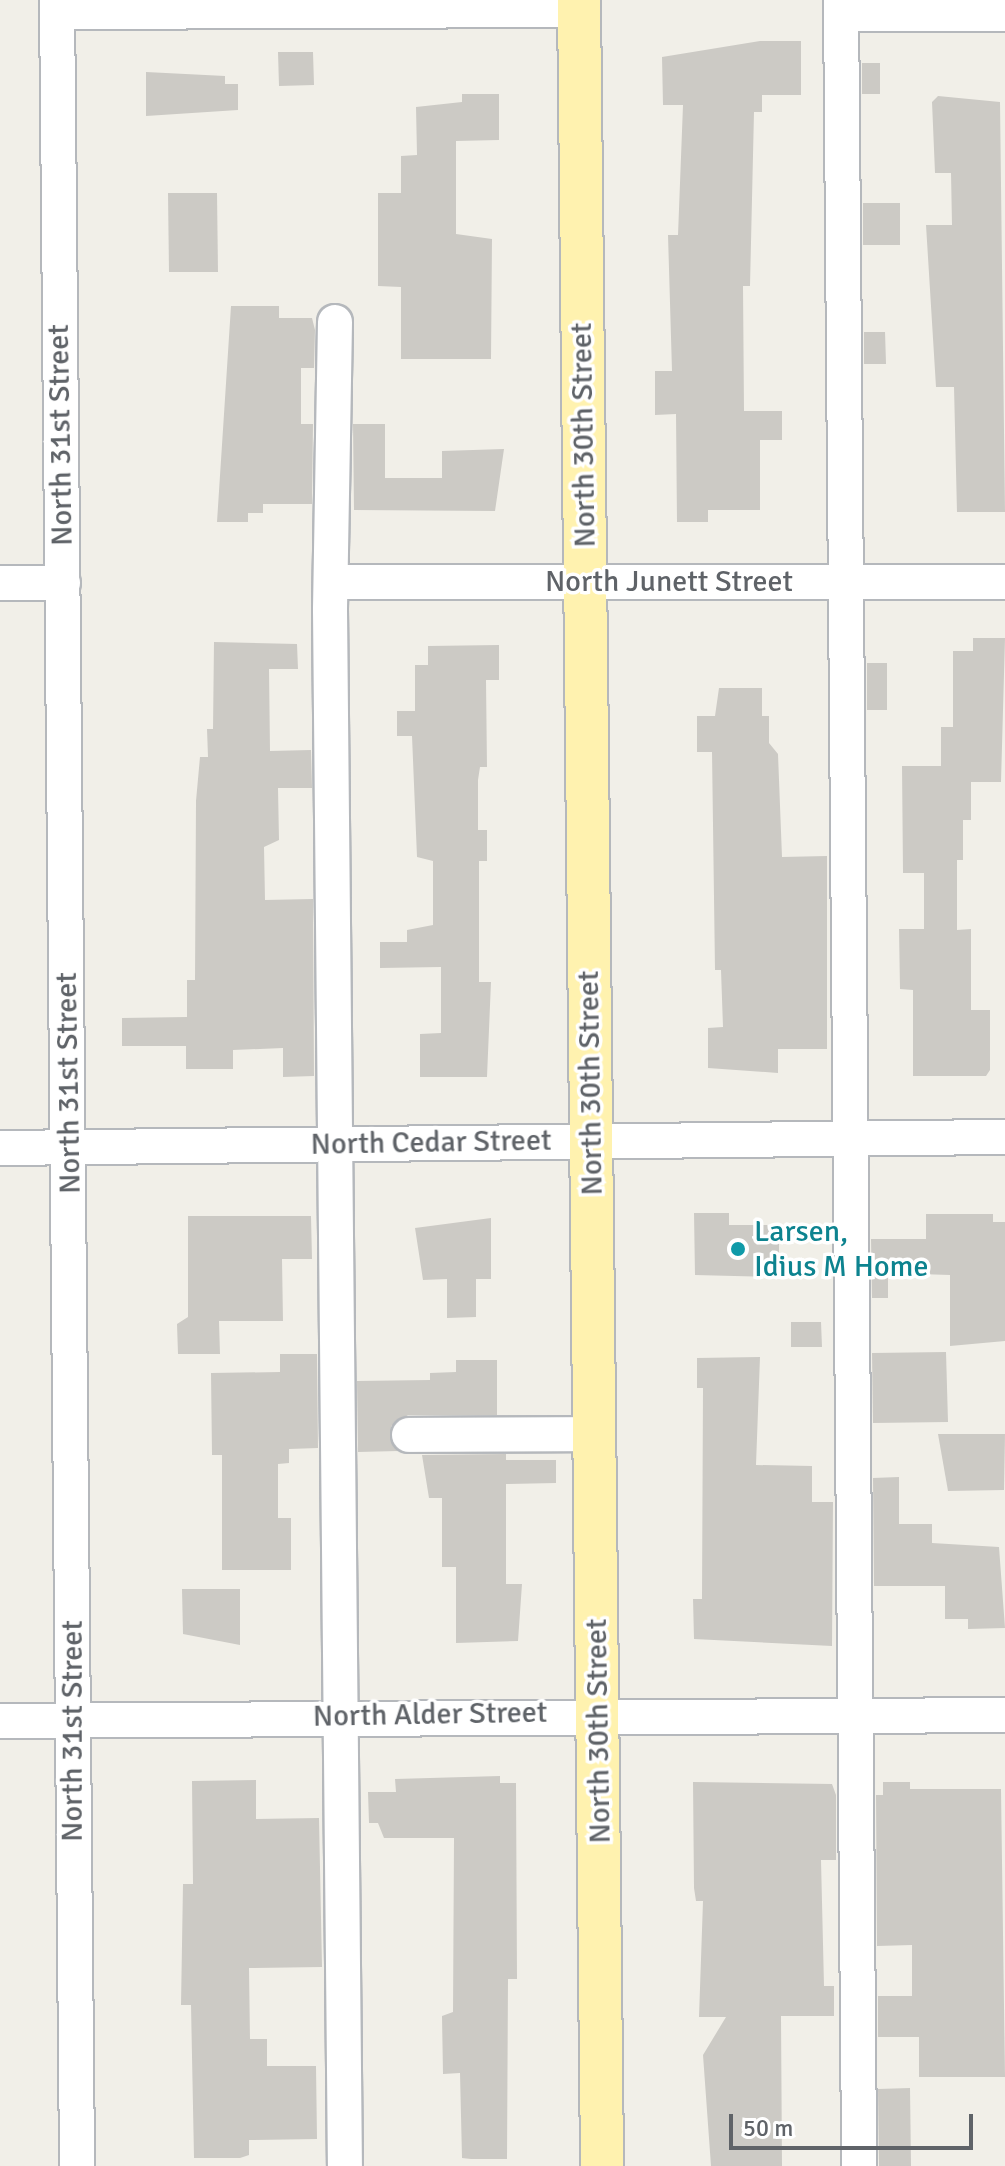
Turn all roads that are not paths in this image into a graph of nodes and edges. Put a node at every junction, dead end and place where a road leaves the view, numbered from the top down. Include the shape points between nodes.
1 (326, 5) edge
2 (579, 5) edge
3 (57, 6) edge
4 (842, 7) edge
5 (1005, 14) edge
6 (335, 322) dead end
7 (333, 582) junction
8 (585, 582) junction
9 (846, 582) junction
10 (1005, 582) edge
11 (0, 583) edge
12 (63, 583) junction
13 (1005, 1137) edge
14 (850, 1139) junction
15 (592, 1141) junction
16 (338, 1144) junction
17 (70, 1147) junction
18 (0, 1148) edge
19 (595, 1434) junction
20 (409, 1435) dead end
21 (599, 1712) junction
22 (856, 1715) junction
23 (1005, 1715) edge
24 (343, 1717) junction
25 (0, 1721) edge
26 (73, 1721) junction
27 (77, 2166) edge
28 (345, 2166) edge
29 (602, 2166) edge
30 (859, 2166) edge

1 - 2 street
1 - 3 street
2 - 8 main road, North 30th Street
3 - 12 street, North 31st Street
4 - 5 street
4 - 9 street
6 - 7 street
7 - 8 street, North Junett Street
7 - 16 street
8 - 9 street, North Junett Street
8 - 15 main road, North 30th Street
9 - 10 street, North Junett Street
9 - 14 street
11 - 12 street
12 - 17 street, North 31st Street
13 - 14 street, North Cedar Street
14 - 15 street, North Cedar Street
14 - 22 street
15 - 16 street, North Cedar Street
15 - 19 main road, North 30th Street
16 - 17 street, North Cedar Street
16 - 24 street
17 - 18 street, North Cedar Street
17 - 26 street, North 31st Street
19 - 20 street
19 - 21 main road, North 30th Street
21 - 22 street, North Alder Street
21 - 24 street, North Alder Street
21 - 29 main road, North 30th Street
22 - 23 street, North Alder Street
22 - 30 street
24 - 26 street, North Alder Street
24 - 28 street
25 - 26 street, North Alder Street
26 - 27 street, North 31st Street

